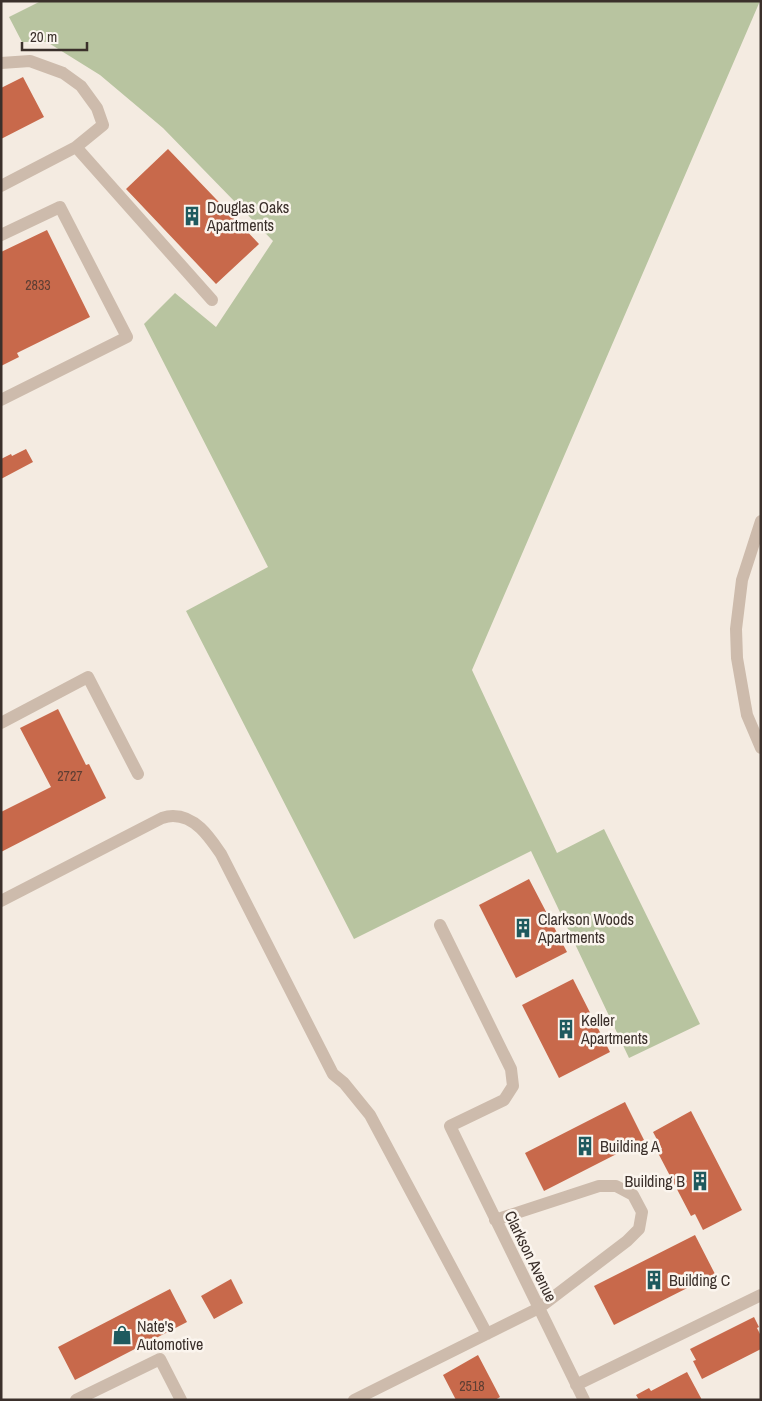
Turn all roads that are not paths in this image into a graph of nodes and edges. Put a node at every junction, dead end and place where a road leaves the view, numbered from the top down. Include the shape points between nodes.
1 (1, 63) edge
2 (76, 147) junction
3 (1, 186) edge
4 (1, 235) edge
5 (212, 300) dead end
6 (1, 400) edge
7 (761, 521) edge
8 (1, 723) edge
9 (761, 748) edge
10 (138, 774) dead end
11 (1, 901) edge
12 (440, 925) dead end
13 (496, 1220) junction
14 (761, 1295) edge
15 (539, 1308) junction
16 (487, 1334) junction
17 (576, 1385) junction
18 (76, 1400) edge
19 (181, 1400) edge
20 (354, 1400) edge
21 (584, 1400) edge

1 - 2 street via 30,61 64,73 81,86 97,108 103,125
2 - 3 street
2 - 5 street
4 - 6 street via 60,207 127,337
7 - 9 street via 742,580 736,629 737,658 747,715
8 - 10 street via 88,677
11 - 16 street via 162,818 186,818 198,826 221,854 333,1074 370,1115
12 - 13 street, Clarkson Avenue via 511,1069 513,1086 504,1100 450,1126
13 - 15 street, Clarkson Avenue
13 - 15 street via 599,1186 616,1186 633,1195 642,1212 639,1229 627,1241
14 - 17 street
15 - 16 street
15 - 17 street, Clarkson Avenue
16 - 20 street
17 - 21 street, Clarkson Avenue
18 - 19 street via 160,1359

